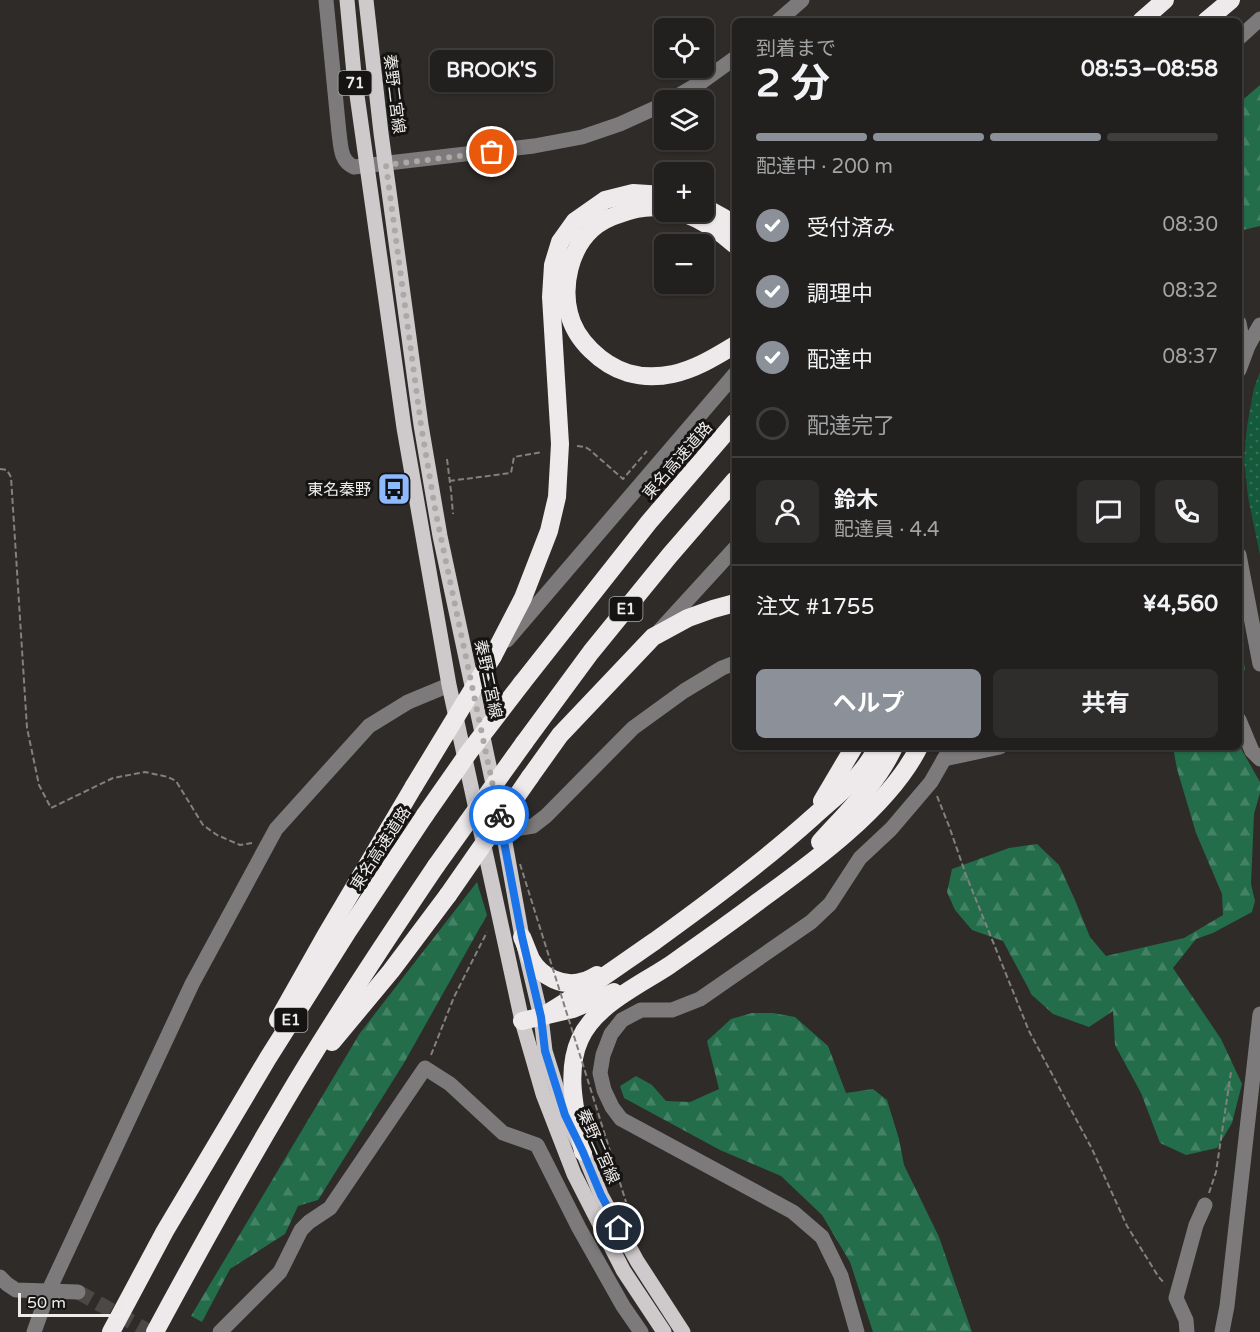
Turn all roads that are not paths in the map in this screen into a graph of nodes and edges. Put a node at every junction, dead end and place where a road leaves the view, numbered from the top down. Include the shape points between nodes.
1 (326, 0) edge
2 (347, 0) edge
3 (366, 0) edge
4 (1165, 0) edge
5 (1231, 0) edge
6 (1245, 0) edge
7 (798, 1) edge
8 (781, 18) edge
9 (1144, 18) edge
10 (1210, 18) edge
11 (1226, 18) edge
12 (1260, 19) edge
13 (1242, 35) edge
14 (732, 60) edge
15 (688, 90) edge
16 (654, 109) edge
17 (386, 165) junction
18 (367, 167) junction
19 (654, 194) edge
20 (654, 208) edge
21 (714, 212) edge
22 (704, 222) edge
23 (732, 225) edge
24 (732, 242) edge
25 (1260, 325) edge
26 (1242, 339) edge
27 (1248, 346) junction
28 (732, 347) edge
29 (1242, 362) edge
30 (732, 377) edge
31 (732, 426) edge
32 (732, 483) edge
33 (732, 551) edge
34 (1242, 563) edge
35 (1253, 594) edge
36 (732, 604) edge
37 (653, 637) junction
38 (493, 656) junction
39 (732, 664) edge
40 (1260, 664) edge
41 (449, 685) junction
42 (1242, 727) edge
43 (853, 750) edge
44 (876, 750) edge
45 (892, 750) edge
46 (917, 750) edge
47 (974, 750) edge
48 (948, 753) edge
49 (1260, 759) edge
50 (810, 820) junction
51 (502, 831) junction
52 (777, 889) junction
53 (522, 937) junction
54 (673, 963) junction
55 (622, 964) junction
56 (1260, 1014) edge
57 (541, 1017) junction
58 (522, 1021) junction
59 (286, 1099) junction
60 (1253, 1135) edge
61 (583, 1152) junction
62 (1205, 1205) road end
63 (165, 1231) junction
64 (0, 1277) edge
65 (49, 1290) junction
66 (78, 1292) tunnel mouth
67 (34, 1332) edge
68 (111, 1332) edge
69 (155, 1332) edge
70 (220, 1332) edge
71 (641, 1332) edge
72 (664, 1332) edge
73 (683, 1332) edge
74 (857, 1332) edge
75 (1187, 1332) edge
76 (1222, 1332) edge

1 - 18 street via 342,154 348,165
2 - 18 main road, 秦野二宮線 / 71
3 - 17 main road, 秦野二宮線 / 71
4 - 9 highway
5 - 10 highway
6 - 11 highway
7 - 8 street
12 - 13 street
14 - 15 street
16 - 17 street via 582,136
17 - 18 street
17 - 51 main road, 秦野二宮線 / 71 via 438,525
18 - 41 main road, 秦野二宮線 / 71 via 404,428
19 - 38 highway via 633,193 605,200 574,221 560,242 553,265 551,297 560,444 557,497 549,531 523,598
20 - 28 highway via 642,207 608,218 581,242 568,276 569,315 576,330 597,356 627,373 644,376 691,368
21 - 23 highway
22 - 24 highway
25 - 27 street
26 - 27 street
27 - 29 street
30 - 38 street
31 - 63 highway, 東名高速道路 / E1, bridge via 650,522 469,752 354,921
32 - 59 highway, E1, bridge via 591,652 524,743 372,961
33 - 37 street
34 - 35 street
35 - 40 street
36 - 37 highway via 688,618
37 - 59 highway, bridge via 560,735 391,971
38 - 63 highway, bridge via 326,935
39 - 51 street via 684,691 633,728 533,826
41 - 58 main road, 秦野二宮線 / 71
41 - 65 street via 408,702 369,726 276,829 192,984
42 - 49 street via 1252,752
43 - 50 highway
44 - 50 highway via 849,785
45 - 52 highway via 865,792
46 - 52 highway via 899,779 873,807
47 - 48 street
48 - 74 street via 931,782 860,858 830,904 812,922 700,999 672,1010 641,1010 622,1020 611,1034 601,1064 604,1090 621,1119 793,1212 822,1237 841,1276
50 - 55 highway via 717,896
51 - 53 main road, 秦野二宮線 / 71
52 - 54 highway
53 - 55 highway via 538,968 549,978 565,983 582,982
53 - 57 main road, 秦野二宮線 / 71
54 - 57 highway via 573,1010
54 - 61 highway via 602,1010 580,1038 573,1077
55 - 57 highway
56 - 60 street
57 - 58 highway
57 - 61 main road, 秦野二宮線 / 71 via 545,1051 565,1115
58 - 72 main road, 秦野二宮線 / 71 via 543,1094 574,1174 622,1270
59 - 69 highway, E1
60 - 76 street
61 - 73 main road, 秦野二宮線 / 71 via 637,1261
62 - 75 street via 1176,1298
63 - 68 highway, 東名高速道路 / E1
64 - 65 street via 16,1290
65 - 66 street
65 - 67 street
70 - 71 street via 280,1272 301,1230 330,1208 425,1068 450,1084 503,1133 537,1145 579,1228

